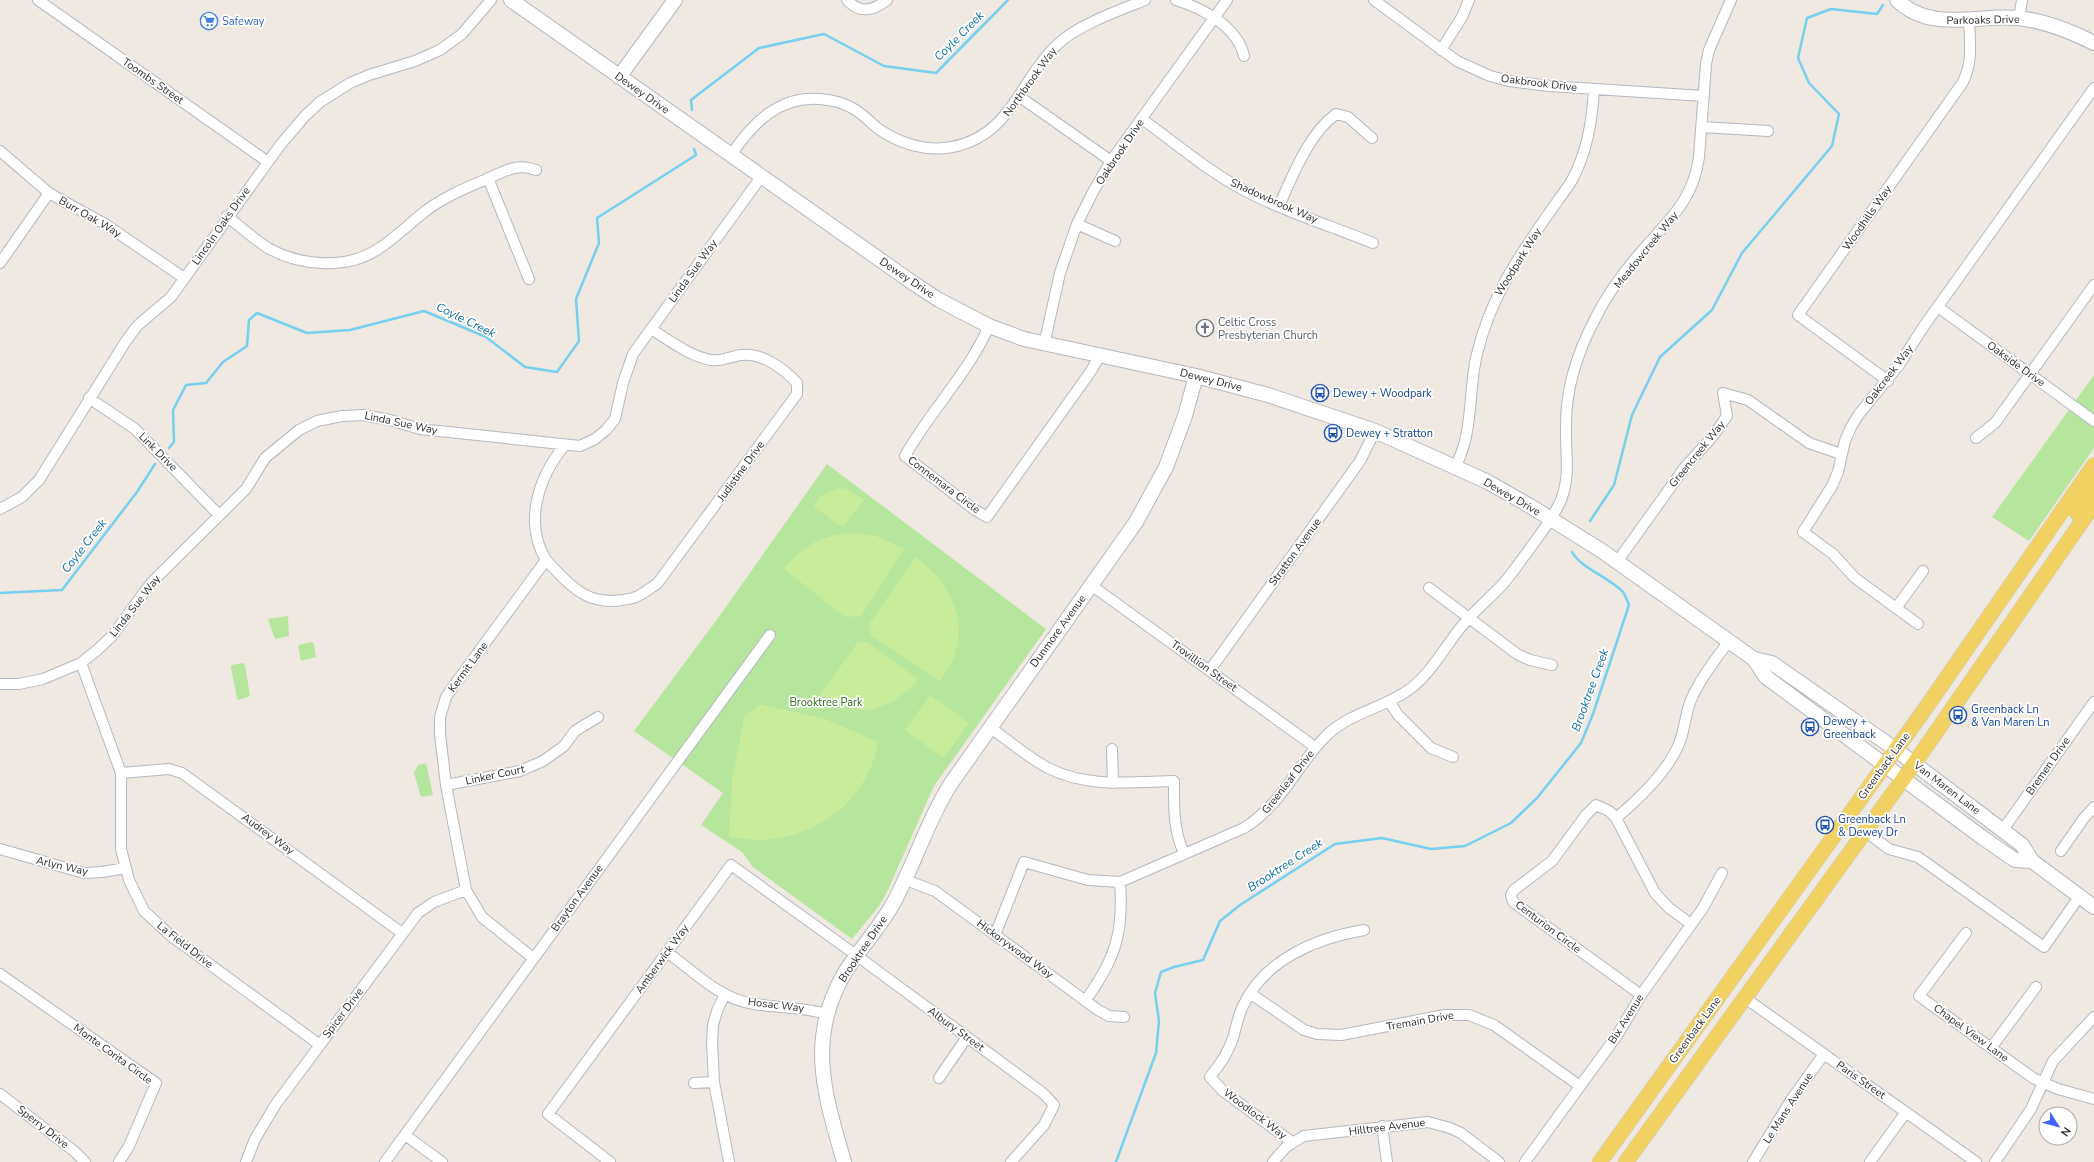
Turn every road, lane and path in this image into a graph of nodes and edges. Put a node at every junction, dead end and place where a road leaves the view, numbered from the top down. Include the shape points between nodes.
1 (38, 0) edge
2 (491, 0) edge
3 (512, 0) edge
4 (675, 0) edge
5 (847, 0) edge
6 (888, 0) edge
7 (1145, 0) edge
8 (1176, 0) edge
9 (1227, 0) edge
10 (1374, 0) edge
11 (1469, 0) edge
12 (1730, 0) edge
13 (1897, 0) edge
14 (2022, 0) edge
15 (2019, 18) junction
16 (1214, 19) junction
17 (1969, 20) junction
18 (2094, 43) edge
19 (1440, 50) junction
20 (1244, 56) dead end
21 (619, 77) junction
22 (2094, 88) edge
23 (1594, 89) junction
24 (1704, 96) junction
25 (1020, 97) junction
26 (1142, 119) junction
27 (1702, 127) junction
28 (1768, 131) dead end
29 (1372, 138) dead end
30 (0, 151) edge
31 (730, 155) junction
32 (1111, 161) junction
33 (268, 162) junction
34 (536, 170) dead end
35 (761, 177) junction
36 (488, 178) junction
37 (49, 193) junction
38 (1279, 206) junction
39 (227, 216) junction
40 (1077, 224) junction
41 (1115, 241) dead end
42 (1373, 243) dead end
43 (0, 263) edge
44 (184, 278) junction
45 (528, 279) dead end
46 (2094, 285) edge
47 (1938, 307) junction
48 (989, 326) junction
49 (650, 329) junction
50 (1044, 345) junction
51 (1100, 355) junction
52 (2031, 373) junction
53 (1196, 376) junction
54 (1888, 381) junction
55 (89, 398) junction
56 (2094, 421) edge
57 (1375, 431) junction
58 (1976, 438) dead end
59 (565, 445) junction
60 (1841, 454) junction
61 (2094, 465) edge
62 (1456, 467) junction
63 (2094, 486) edge
64 (2094, 504) edge
65 (0, 509) edge
66 (220, 515) junction
67 (1550, 519) junction
68 (2080, 524) junction
69 (546, 560) junction
70 (1617, 562) junction
71 (1923, 571) dead end
72 (1091, 585) junction
73 (1429, 588) dead end
74 (1896, 608) junction
75 (1468, 618) junction
76 (1918, 624) dead end
77 (770, 635) dead end
78 (1729, 641) junction
79 (1754, 659) junction
80 (81, 663) junction
81 (1552, 665) dead end
82 (1210, 670) junction
83 (0, 684) edge
84 (1389, 702) junction
85 (2094, 702) edge
86 (598, 717) dead end
87 (989, 727) junction
88 (1315, 747) junction
89 (1112, 749) dead end
90 (1895, 750) junction
91 (1453, 757) dead end
92 (1914, 764) junction
93 (1884, 765) junction
94 (121, 773) junction
95 (1903, 779) junction
96 (1112, 783) junction
97 (446, 785) junction
98 (2094, 807) edge
99 (1616, 818) junction
100 (1865, 831) junction
101 (2002, 831) junction
102 (0, 849) edge
103 (2061, 851) dead end
104 (1184, 853) junction
105 (2032, 861) junction
106 (126, 868) junction
107 (1722, 873) dead end
108 (906, 880) junction
109 (1120, 882) junction
110 (466, 890) junction
111 (2079, 897) junction
112 (2094, 907) edge
113 (1691, 924) junction
114 (1364, 930) dead end
115 (402, 933) junction
116 (1966, 933) dead end
117 (995, 935) junction
118 (667, 952) junction
119 (856, 955) junction
120 (533, 958) junction
121 (1740, 967) junction
122 (0, 974) edge
123 (2036, 987) dead end
124 (725, 994) junction
125 (1250, 994) junction
126 (1641, 995) junction
127 (1745, 998) junction
128 (1085, 1000) junction
129 (827, 1014) junction
130 (1124, 1017) dead end
131 (2094, 1017) edge
132 (967, 1037) junction
133 (320, 1045) junction
134 (1991, 1048) junction
135 (1824, 1054) junction
136 (939, 1078) dead end
137 (714, 1082) junction
138 (694, 1083) dead end
139 (2042, 1083) junction
140 (1580, 1086) junction
141 (0, 1094) edge
142 (2094, 1099) edge
143 (1906, 1112) junction
144 (1382, 1126) junction
145 (405, 1135) junction
146 (1292, 1142) junction
147 (85, 1162) edge
148 (119, 1162) edge
149 (246, 1162) edge
150 (385, 1162) edge
151 (442, 1162) edge
152 (610, 1162) edge
153 (729, 1162) edge
154 (844, 1162) edge
155 (1011, 1162) edge
156 (1273, 1162) edge
157 (1387, 1162) edge
158 (1499, 1162) edge
159 (1525, 1162) edge
160 (1600, 1162) edge
161 (1626, 1162) edge
162 (1753, 1162) edge
163 (1870, 1162) edge
164 (1976, 1162) edge
165 (1995, 1162) edge

1 - 33 street, Toombs Street
2 - 33 street, Lincoln Oaks Drive via 466,29 440,50 415,61 368,75 332,94 290,131
3 - 21 main road, Dewey Drive
4 - 21 main road
5 - 6 street via 862,10 871,9
7 - 25 street, Northbrook Way via 1067,36 1048,54
8 - 16 street via 1191,5
9 - 16 street, Oakbrook Drive
10 - 19 street, Oakbrook Drive
11 - 19 street
12 - 24 street, Meadowcreek Way via 1709,50
13 - 17 main road, Parkoaks Drive via 1912,11 1936,20
14 - 15 street
15 - 17 main road, Parkoaks Drive
15 - 18 main road, Parkoaks Drive via 2054,25
16 - 20 street via 1236,38
16 - 26 street, Oakbrook Drive
17 - 54 street, Woodhills Way via 1971,57 1962,82 1798,316
19 - 23 street, Oakbrook Drive via 1473,69 1509,81
21 - 31 main road, Dewey Drive
22 - 47 street, Oakcreek Way
23 - 24 street, Oakbrook Drive
23 - 62 street, Woodpark Way via 1588,139 1579,169 1512,267 1484,326 1474,368 1466,440
24 - 27 street, Meadowcreek Way
25 - 31 street, Northbrook Way via 990,131 964,145 938,148 903,142 882,131 854,108 840,102 803,98 766,114 746,133
25 - 32 street
26 - 32 street, Oakbrook Drive
26 - 38 street, Shadowbrook Way via 1225,180
27 - 28 street
27 - 67 street, Meadowcreek Way via 1698,170 1684,202 1606,299 1580,350 1567,410 1567,482 1560,503
29 - 38 street via 1348,117 1336,114 1314,138
30 - 37 street, Burr Oak Way
31 - 35 main road, Dewey Drive
32 - 40 street, Oakbrook Drive
33 - 39 street, Lincoln Oaks Drive
34 - 36 street via 525,167 513,168
35 - 48 main road, Dewey Drive via 913,283
35 - 49 street, Linda Sue Way
36 - 39 street via 424,212 377,250 349,261 325,264 300,261 268,248
36 - 45 street
37 - 43 street
37 - 44 street, Burr Oak Way via 105,224
38 - 42 street, Shadowbrook Way
39 - 44 street, Lincoln Oaks Drive
40 - 41 street
40 - 50 street, Oakbrook Drive via 1060,273
44 - 55 street, Lincoln Oaks Drive via 166,302 142,322 126,341
46 - 52 street
47 - 52 street, Oakside Drive
47 - 54 street, Oakcreek Way
48 - 50 main road, Dewey Drive
48 - 51 street, Connemara Circle via 969,364 905,456 987,517
49 - 59 street, Linda Sue Way via 633,354 627,369 615,419 595,439 580,446
49 - 69 street, Judistine Drive via 698,358 713,361 743,354 768,360 797,383 797,394 657,584 634,598 606,601 588,598 573,589
50 - 51 main road, Dewey Drive
51 - 53 main road, Dewey Drive
52 - 56 street, Oakside Drive
52 - 58 street via 1995,423
53 - 57 main road, Dewey Drive via 1268,395
53 - 72 main road, Dunmore Avenue via 1178,438 1152,495
54 - 60 street, Oakcreek Way via 1859,414
55 - 65 street, Lincoln Oaks Drive via 39,480 22,497
55 - 66 street, Link Drive via 135,429
57 - 62 main road, Dewey Drive
57 - 82 street, Stratton Avenue via 1360,462
59 - 66 street, Linda Sue Way via 420,429 363,415 317,421 299,430 275,448 265,458 246,489
59 - 69 street via 550,463 536,503 537,539
60 - 70 street, Greencreek Way via 1808,443 1748,400 1723,393 1727,416 1685,467
60 - 74 street, Oakcreek Way via 1832,486 1803,532 1833,554 1854,578
61 - 90 main road, Greenback Lane
62 - 67 main road, Dewey Drive via 1488,482
63 - 68 main road via 2078,511
64 - 68 main road, Greenback Lane
66 - 80 street, Linda Sue Way via 151,583 112,636
67 - 70 main road, Dewey Drive
67 - 75 street, Greenleaf Drive via 1504,583
68 - 92 main road, Greenback Lane
69 - 97 street, Kermit Lane via 446,697 440,717
70 - 78 main road, Dewey Drive
71 - 74 street
72 - 82 street, Trovillion Street
72 - 87 main road, Dunmore Avenue
73 - 75 street
74 - 76 street, Oakcreek Way
75 - 81 street via 1517,654
75 - 84 street, Greenleaf Drive via 1417,683
77 - 120 street, Brayton Avenue
78 - 79 main road, Dewey Drive
78 - 99 street via 1700,682 1691,701 1679,744 1671,759 1644,794
79 - 90 main road, Van Maren Lane via 1772,663
79 - 93 main road, Dewey Drive via 1766,677
80 - 83 street, Linda Sue Way via 44,679 19,684
80 - 94 street, La Field Drive
82 - 88 street, Trovillion Street
84 - 88 street, Greenleaf Drive via 1348,718
84 - 91 street via 1431,748
85 - 101 street, Bremen Drive
86 - 97 street, Linker Court via 575,731 564,746 543,761 520,771
87 - 96 street via 1050,769 1082,780
87 - 108 main road, Dunmore Avenue via 945,793
88 - 104 street, Greenleaf Drive via 1272,806 1261,816 1244,828
89 - 96 street
90 - 92 main road, Van Maren Lane
90 - 93 main road, Greenback Lane
92 - 95 main road, Greenback Lane
92 - 101 main road, Van Maren Lane
93 - 95 main road, Dewey Drive
93 - 121 main road, Greenback Lane
94 - 106 street, La Field Drive via 121,849
94 - 115 street, Audrey Way via 169,769 182,773
95 - 100 main road, Greenback Lane
95 - 105 main road, Van Maren Lane via 2015,860
96 - 104 street via 1174,781 1175,819
97 - 110 street, Kermit Lane
98 - 103 street
99 - 113 street, Centurion Circle via 1655,893 1669,908
99 - 126 street, Centurion Circle via 1609,811 1596,805 1552,861 1518,885 1511,895 1513,902 1523,910
100 - 111 street via 1889,849 1918,857 2044,948
100 - 127 main road, Greenback Lane
101 - 105 main road, Van Maren Lane via 2022,845
102 - 106 street, Arlyn Way via 84,873
104 - 109 street, Greenleaf Drive
105 - 111 main road, Van Maren Lane
106 - 133 street, La Field Drive via 144,911 171,936
107 - 113 street, Bix Avenue
108 - 117 street, Hickorywood Way via 935,891
108 - 119 main road, Brooktree Drive via 889,911
109 - 117 street, Greenleaf Drive via 1088,880 1024,862
109 - 128 street via 1123,909 1115,948 1104,973
110 - 115 street, Spicer Drive via 434,902 418,913
110 - 120 street, Kermit Lane via 482,917
111 - 112 main road, Van Maren Lane
113 - 126 street, Bix Avenue
114 - 125 street, Woodlock Way via 1312,945 1284,959 1261,979
115 - 133 street, Spicer Drive
116 - 134 street, Chapel View Lane via 1919,996
117 - 128 street, Hickorywood Way
118 - 119 street, Amberwick Way via 731,865
118 - 124 street, Hosac Way
118 - 152 street, Amberwick Way via 548,1114
119 - 129 main road, Brooktree Drive
119 - 132 street, Albury Street
120 - 145 street, Brayton Avenue
121 - 127 main road
121 - 160 main road, Greenback Lane
122 - 148 street, Monte Corita Circle via 156,1083 129,1146
123 - 134 street
124 - 129 street, Hosac Way via 753,1004 802,1008
124 - 137 street via 713,1025
125 - 140 street, Tremain Drive via 1304,1030 1324,1035 1346,1034 1445,1015 1469,1016 1494,1025
125 - 146 street, Woodlock Way via 1243,1006 1228,1051 1210,1077 1223,1092
126 - 140 street, Bix Avenue via 1618,1034
127 - 135 street, Paris Street
127 - 161 main road, Greenback Lane
128 - 130 street, Hickorywood Way via 1103,1014
129 - 154 main road, Brooktree Drive via 822,1038 822,1079
131 - 139 street via 2053,1061
132 - 136 street
132 - 155 street, Albury Street via 1044,1094 1054,1105 1044,1125
133 - 149 street, Spicer Drive via 265,1120
134 - 139 street, Chapel View Lane
135 - 143 street, Paris Street
135 - 162 street, Le Mans Avenue via 1791,1100
137 - 138 street
137 - 153 street
139 - 142 street, Chapel View Lane
139 - 165 street via 2028,1114
140 - 159 street, Bix Avenue
141 - 147 street, Sperry Drive
143 - 163 street
143 - 164 street, Paris Street
144 - 146 street, Hilltree Avenue via 1357,1132 1311,1135
144 - 157 street
144 - 158 street, Hilltree Avenue via 1416,1122 1436,1123 1461,1133
145 - 150 street, Brayton Avenue
145 - 151 street
146 - 156 street, Hilltree Avenue

